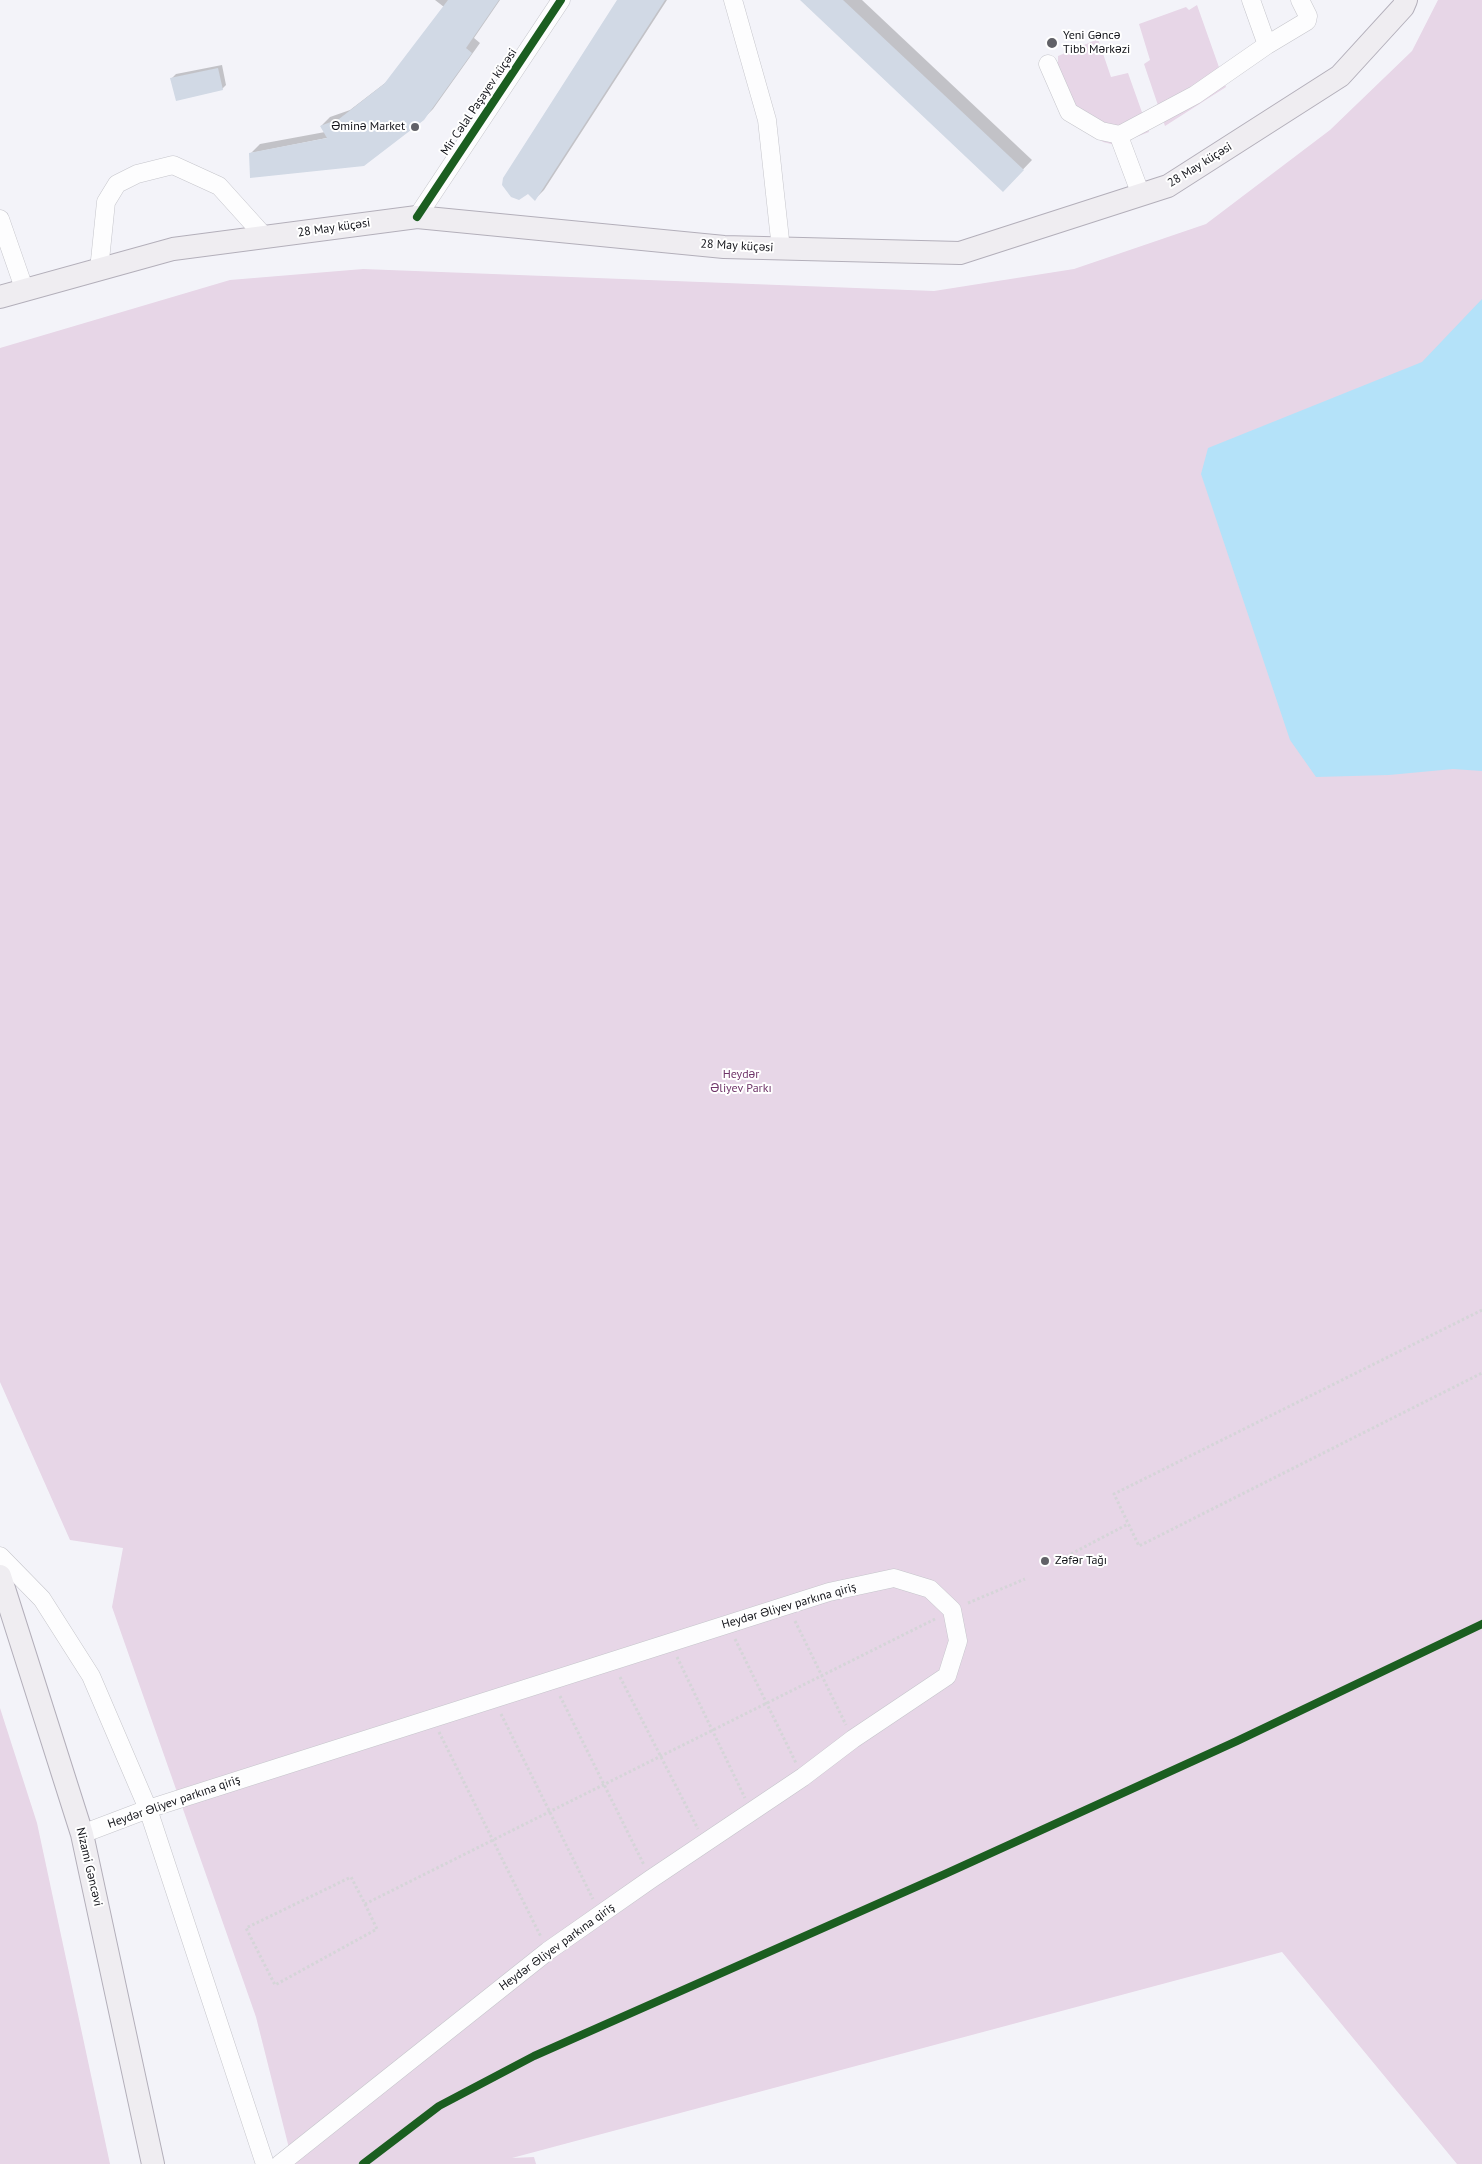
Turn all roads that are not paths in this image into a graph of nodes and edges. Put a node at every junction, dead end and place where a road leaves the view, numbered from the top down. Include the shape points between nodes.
1 (561, 0) edge
2 (733, 0) edge
3 (1251, 0) edge
4 (1300, 0) edge
5 (1406, 0) edge
6 (1267, 45) junction
7 (1048, 64) dead end
8 (1120, 135) junction
9 (1141, 194) junction
10 (416, 217) junction
11 (0, 219) edge
12 (265, 237) junction
13 (782, 249) junction
14 (99, 270) junction
15 (25, 290) junction
16 (0, 298) edge
17 (0, 1556) edge
18 (0, 1576) edge
19 (148, 1810) junction
20 (82, 1834) junction
21 (153, 2164) edge
22 (264, 2164) edge
23 (280, 2164) edge

1 - 10 street, Mir Cəlal Paşayev küçəsi
2 - 13 street via 767,120
3 - 6 street
4 - 6 street via 1309,19
5 - 9 main road, 28 May küçəsi via 1340,76 1168,186
6 - 8 street via 1195,95
7 - 8 street via 1069,112 1101,131
8 - 9 street
9 - 13 main road, 28 May küçəsi via 960,253
10 - 12 main road, 28 May küçəsi
10 - 13 main road, 28 May küçəsi via 724,247
11 - 15 street
12 - 14 main road, 28 May küçəsi via 173,249
12 - 14 street via 219,186 173,165 137,174 117,184 106,202
14 - 15 main road, 28 May küçəsi
15 - 16 main road, 28 May küçəsi
17 - 19 street via 42,1599 91,1676
18 - 20 main road, Nizami Gəncəvi
19 - 20 street, Heydər Əliyev parkına qiriş
19 - 22 street
19 - 23 street, Heydər Əliyev parkına qiriş via 829,1592 894,1578 930,1589 952,1610 958,1641 947,1676 548,1951
20 - 21 main road, Nizami Gəncəvi

